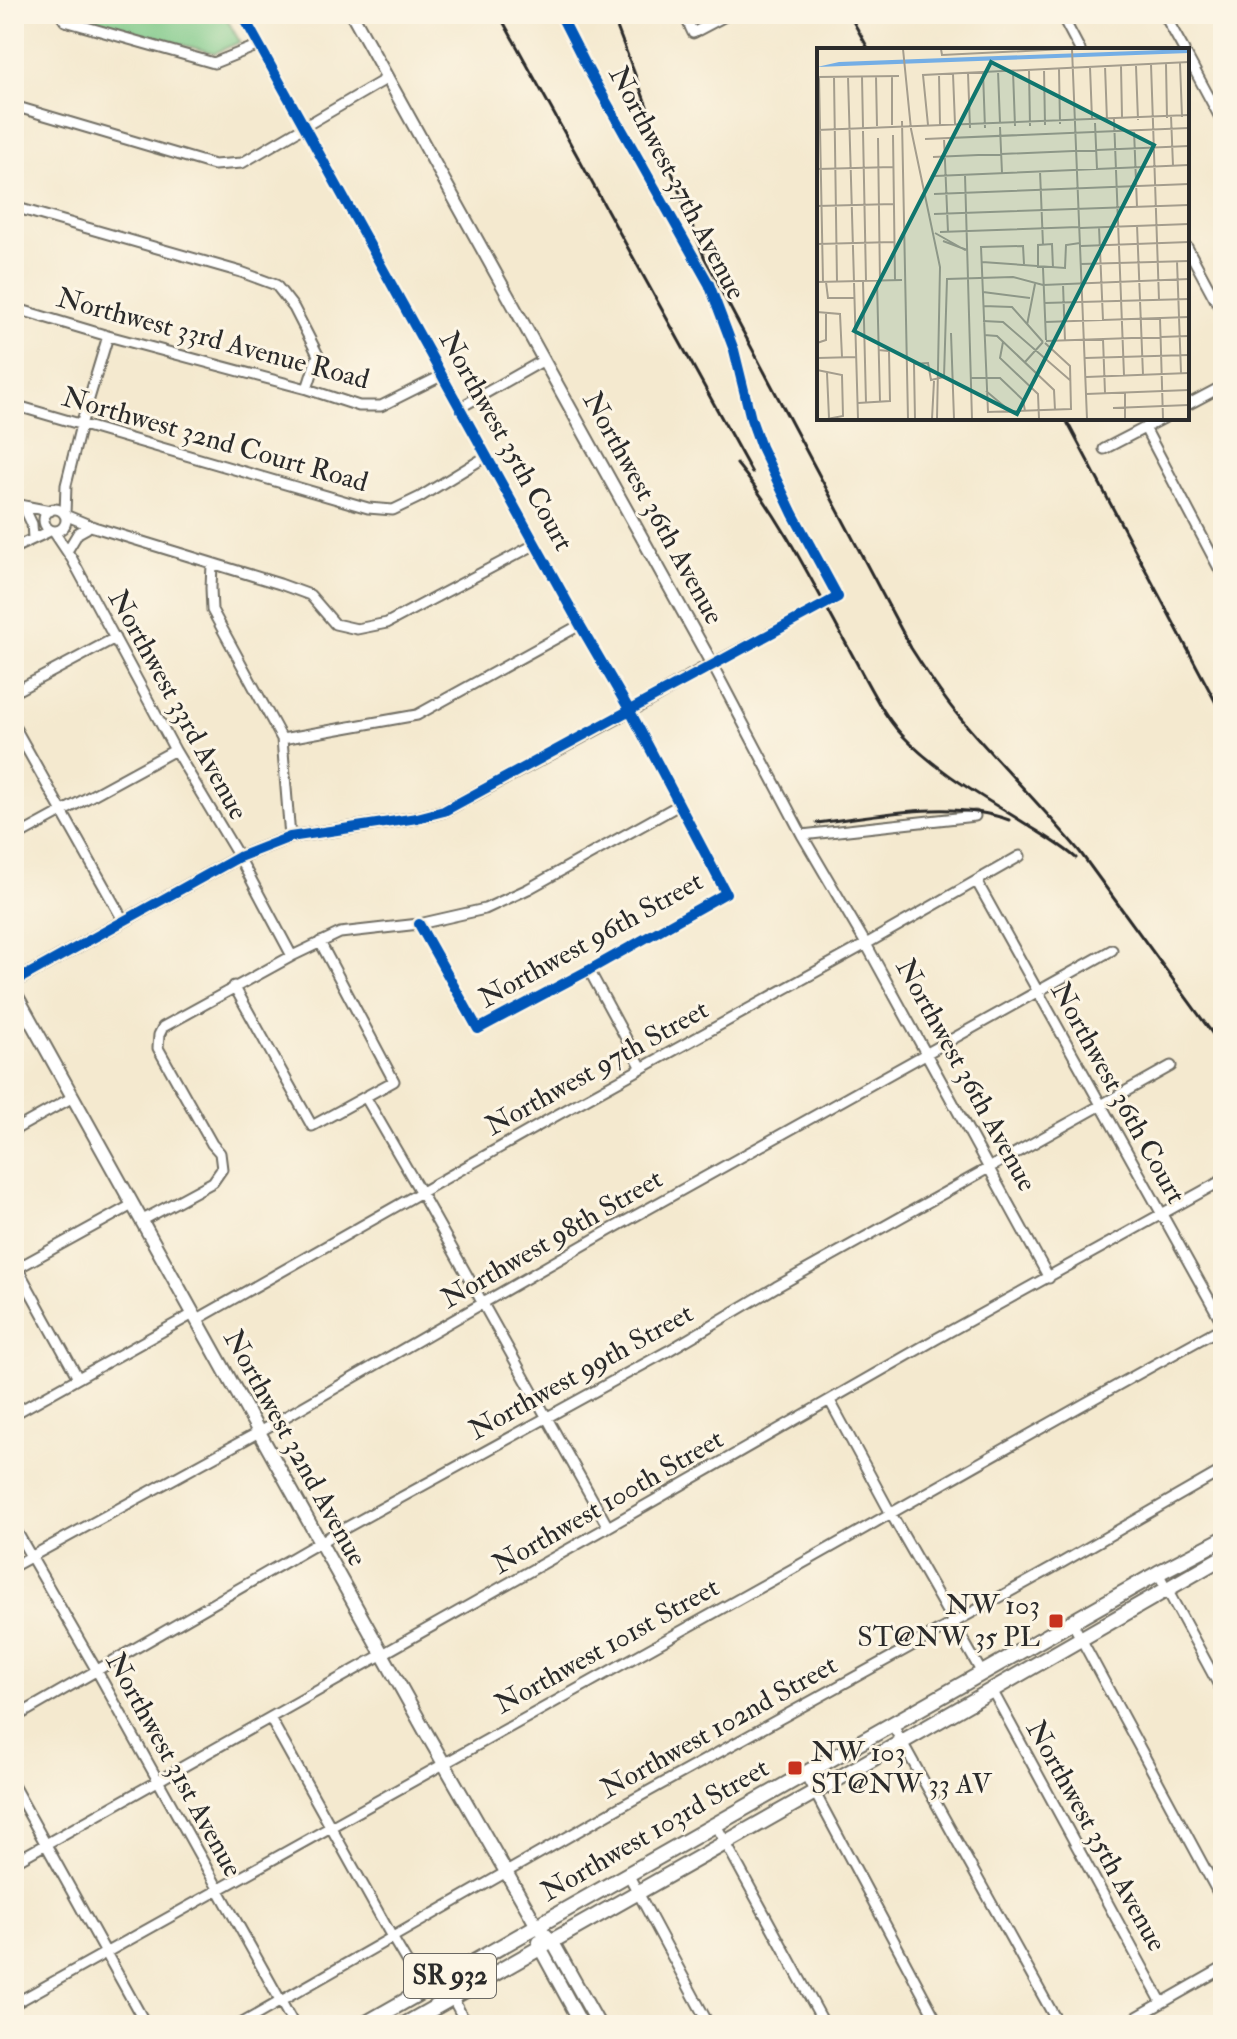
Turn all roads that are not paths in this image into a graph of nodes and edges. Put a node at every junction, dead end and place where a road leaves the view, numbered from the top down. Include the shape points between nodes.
1 (60, 14) edge
2 (242, 14) edge
3 (352, 14) edge
4 (560, 14) edge
5 (684, 14) edge
6 (729, 14) edge
7 (1061, 14) edge
8 (1164, 14) edge
9 (259, 45) junction
10 (1079, 48) edge
11 (1183, 48) edge
12 (1189, 60) edge
13 (386, 79) junction
14 (14, 106) edge
15 (1223, 123) edge
16 (305, 127) junction
17 (14, 207) edge
18 (1189, 251) edge
19 (14, 308) edge
20 (1223, 314) edge
21 (108, 336) junction
22 (544, 360) junction
23 (443, 375) junction
24 (1223, 386) edge
25 (307, 389) junction
26 (1189, 404) edge
27 (14, 405) edge
28 (461, 407) junction
29 (1160, 420) edge
30 (81, 425) junction
31 (1145, 428) junction
32 (1104, 449) dead end
33 (487, 456) junction
34 (66, 485) junction
35 (19, 506) edge
36 (51, 510) junction
37 (65, 515) junction
38 (53, 527) junction
39 (90, 528) junction
40 (33, 538) junction
41 (536, 544) junction
42 (14, 548) edge
43 (69, 548) junction
44 (72, 559) junction
45 (212, 564) junction
46 (1223, 576) edge
47 (580, 625) junction
48 (115, 638) junction
49 (712, 664) junction
50 (14, 692) edge
51 (630, 711) junction
52 (14, 726) edge
53 (282, 739) junction
54 (175, 750) junction
55 (679, 805) junction
56 (63, 811) junction
57 (975, 816) dead end
58 (802, 835) junction
59 (290, 837) junction
60 (14, 838) edge
61 (1020, 856) dead end
62 (239, 857) junction
63 (977, 882) junction
64 (726, 893) joint
65 (123, 920) junction
66 (419, 924) junction
67 (320, 942) junction
68 (866, 944) junction
69 (1112, 950) dead end
70 (292, 956) junction
71 (589, 970) junction
72 (14, 982) edge
73 (234, 986) junction
74 (14, 991) edge
75 (1037, 993) junction
76 (925, 1054) junction
77 (1171, 1066) dead end
78 (642, 1068) junction
79 (73, 1097) junction
80 (366, 1098) junction
81 (1101, 1105) junction
82 (14, 1130) edge
83 (990, 1168) junction
84 (1223, 1180) edge
85 (421, 1193) junction
86 (132, 1205) junction
87 (1161, 1215) junction
88 (141, 1221) junction
89 (15, 1267) edge
90 (1049, 1278) junction
91 (483, 1304) junction
92 (195, 1317) junction
93 (1223, 1326) edge
94 (78, 1378) junction
95 (830, 1401) junction
96 (14, 1414) edge
97 (547, 1416) junction
98 (259, 1432) junction
99 (1223, 1470) edge
100 (890, 1512) junction
101 (14, 1527) edge
102 (608, 1527) junction
103 (1223, 1539) edge
104 (320, 1542) junction
105 (31, 1558) junction
106 (1223, 1558) edge
107 (14, 1566) edge
108 (1158, 1573) junction
109 (1167, 1590) junction
110 (952, 1622) junction
111 (1072, 1622) junction
112 (1081, 1639) junction
113 (1028, 1647) junction
114 (382, 1653) junction
115 (97, 1671) junction
116 (982, 1673) junction
117 (992, 1690) junction
118 (1223, 1693) edge
119 (946, 1717) junction
120 (14, 1718) edge
121 (270, 1718) junction
122 (892, 1724) junction
123 (902, 1741) junction
124 (443, 1763) junction
125 (805, 1774) junction
126 (157, 1781) junction
127 (14, 1787) edge
128 (815, 1792) junction
129 (716, 1825) junction
130 (331, 1827) junction
131 (726, 1842) junction
132 (46, 1844) junction
133 (14, 1862) edge
134 (506, 1872) junction
135 (628, 1874) junction
136 (218, 1889) junction
137 (638, 1892) junction
138 (1223, 1902) edge
139 (537, 1926) junction
140 (392, 1937) junction
141 (546, 1944) junction
142 (106, 1952) junction
143 (1223, 1968) edge
144 (424, 1991) junction
145 (452, 1997) junction
146 (281, 2001) junction
147 (1162, 2003) junction
148 (14, 2004) edge
149 (146, 2025) edge
150 (239, 2025) edge
151 (294, 2025) edge
152 (363, 2025) edge
153 (404, 2025) edge
154 (467, 2025) edge
155 (582, 2025) edge
156 (599, 2025) edge
157 (709, 2025) edge
158 (825, 2025) edge
159 (939, 2025) edge
160 (1059, 2025) edge
161 (1123, 2025) edge

1 - 9 street via 65,21 214,63
2 - 9 street, Northwest 35th Court
3 - 13 street, Northwest 36th Avenue
4 - 49 street, Northwest 37th Avenue via 709,284 737,358 761,447 838,597
5 - 6 street via 693,33
7 - 10 street
8 - 11 street
9 - 16 street, Northwest 35th Court
12 - 15 street
13 - 16 street
13 - 22 street, Northwest 36th Avenue
14 - 16 street via 214,165 242,163
16 - 23 street, Northwest 35th Court
17 - 25 street via 276,285 318,355
18 - 20 street
19 - 21 street, Northwest 33rd Avenue Road
21 - 25 street, Northwest 33rd Avenue Road
21 - 30 street
22 - 28 street
22 - 49 street, Northwest 36th Avenue
23 - 25 street, Northwest 33rd Avenue Road via 381,406 359,406
23 - 28 street, Northwest 35th Court
24 - 26 street
27 - 30 street, Northwest 32nd Court Road
28 - 33 street, Northwest 35th Court
29 - 31 street
30 - 33 street, Northwest 32nd Court Road via 368,508 393,510
30 - 34 street
31 - 32 street
31 - 46 street
33 - 41 street, Northwest 35th Court
34 - 36 street
34 - 37 street
35 - 36 street
35 - 38 street
35 - 40 street via 32,524
36 - 37 street
36 - 38 street via 46,514
37 - 38 street via 67,522
37 - 39 street
38 - 39 street
38 - 40 street
38 - 43 street, Northwest 33rd Avenue
38 - 44 street, Northwest 33rd Avenue
39 - 43 street via 78,533
39 - 45 street
40 - 42 street
41 - 45 street via 387,623 357,629 335,624 310,595
41 - 47 street, Northwest 35th Court
43 - 44 street, Northwest 33rd Avenue
44 - 48 street, Northwest 33rd Avenue
45 - 53 street via 212,610
47 - 51 street, Northwest 35th Court
47 - 53 street via 417,715
48 - 50 street
48 - 54 street, Northwest 33rd Avenue
49 - 51 street
49 - 58 street, Northwest 36th Avenue
51 - 55 street, Northwest 35th Court
51 - 59 street via 444,811
52 - 56 street
53 - 59 street
54 - 56 street
54 - 62 street, Northwest 33rd Avenue
55 - 64 street, Northwest 35th Court
55 - 66 street via 485,909
56 - 60 street
56 - 65 street
57 - 58 street
58 - 68 street, Northwest 36th Avenue
59 - 62 street
61 - 63 street, Northwest 97th Street
62 - 65 street
62 - 70 street, Northwest 33rd Avenue
63 - 68 street, Northwest 97th Street
63 - 75 street, Northwest 36th Court
64 - 71 street, Northwest 96th Street
65 - 72 street
66 - 67 street via 340,933
66 - 71 street, Northwest 96th Street via 478,1029
67 - 70 street
67 - 80 street via 394,1081
68 - 76 street, Northwest 36th Avenue
68 - 78 street, Northwest 97th Street
69 - 75 street, Northwest 98th Street
70 - 73 street
71 - 78 street
73 - 80 street via 312,1126
73 - 88 street via 163,1027 158,1048 220,1153 222,1169 213,1182
74 - 79 main road, Northwest 32nd Avenue
75 - 76 street, Northwest 98th Street
75 - 81 street, Northwest 36th Court
76 - 83 street, Northwest 36th Avenue
76 - 91 street, Northwest 98th Street
77 - 81 street, Northwest 99th Street
78 - 85 street, Northwest 97th Street
79 - 82 street
79 - 86 main road, Northwest 32nd Avenue
80 - 85 street
81 - 83 street, Northwest 99th Street
81 - 87 street, Northwest 36th Court
83 - 90 street, Northwest 36th Avenue
83 - 97 street, Northwest 99th Street
84 - 87 street, Northwest 100th Street
85 - 91 street
85 - 92 street, Northwest 97th Street
86 - 88 main road, Northwest 32nd Avenue
86 - 89 street
87 - 90 street, Northwest 100th Street
87 - 93 street, Northwest 36th Court
88 - 92 main road, Northwest 32nd Avenue
89 - 94 street
90 - 95 street, Northwest 100th Street
91 - 97 street
91 - 98 street, Northwest 98th Street
92 - 94 street, Northwest 97th Street
92 - 98 main road, Northwest 32nd Avenue
93 - 100 street, Northwest 101st Street
94 - 96 street, Northwest 97th Street
95 - 100 street
95 - 102 street, Northwest 100th Street
97 - 102 street
97 - 104 street, Northwest 99th Street
98 - 104 main road, Northwest 32nd Avenue
98 - 105 street, Northwest 98th Street
99 - 110 street, Northwest 102nd Street
100 - 110 street
100 - 124 street, Northwest 101st Street
101 - 105 street, Northwest 31st Avenue
102 - 114 street, Northwest 100th Street
103 - 108 main road, Northwest 103rd Street / SR 932
104 - 114 main road, Northwest 32nd Avenue
104 - 115 street, Northwest 99th Street
105 - 107 street, Northwest 98th Street
105 - 115 street, Northwest 31st Avenue
106 - 109 main road, Northwest 103rd Street / SR 932
108 - 109 street
108 - 111 main road, Northwest 103rd Street / SR 932
109 - 112 main road, Northwest 103rd Street / SR 932
109 - 118 street
110 - 116 street
110 - 134 street, Northwest 102nd Street
111 - 112 street
111 - 113 main road, Northwest 103rd Street / SR 932
112 - 117 main road, Northwest 103rd Street / SR 932
112 - 138 street
113 - 116 main road, Northwest 103rd Street / SR 932
113 - 117 main road via 1018,1663 1000,1674
114 - 121 street, Northwest 100th Street
114 - 124 main road, Northwest 32nd Avenue
115 - 120 street, Northwest 99th Street
115 - 126 street, Northwest 31st Avenue
116 - 119 main road via 976,1691
116 - 122 main road, Northwest 103rd Street / SR 932
117 - 119 main road, Northwest 103rd Street / SR 932
117 - 147 street, Northwest 35th Avenue
119 - 123 main road, Northwest 103rd Street / SR 932
121 - 126 street, Northwest 100th Street
121 - 130 street
122 - 123 street
122 - 125 main road, Northwest 103rd Street / SR 932
123 - 128 main road, Northwest 103rd Street / SR 932
123 - 160 street
124 - 130 street, Northwest 101st Street
124 - 134 main road, Northwest 32nd Avenue
125 - 128 street
125 - 129 main road, Northwest 103rd Street / SR 932
126 - 132 street, Northwest 100th Street
126 - 136 street, Northwest 31st Avenue
127 - 132 street
128 - 131 main road, Northwest 103rd Street / SR 932
128 - 159 street
129 - 131 street
129 - 135 main road, Northwest 103rd Street / SR 932
130 - 136 street, Northwest 101st Street
130 - 140 street
131 - 137 main road, Northwest 103rd Street / SR 932
131 - 158 street
132 - 133 street, Northwest 100th Street
132 - 142 street
134 - 139 main road, Northwest 32nd Avenue
134 - 140 street, Northwest 102nd Street
135 - 137 street
135 - 139 main road, Northwest 103rd Street / SR 932
136 - 142 street, Northwest 101st Street
136 - 146 street, Northwest 31st Avenue
137 - 141 main road, Northwest 103rd Street / SR 932
137 - 157 street
139 - 141 main road, Northwest 32nd Avenue
139 - 144 main road, Northwest 103rd Street / SR 932
140 - 144 street
140 - 146 street, Northwest 102nd Street
141 - 145 main road, Northwest 103rd Street / SR 932
141 - 155 main road, Northwest 32nd Avenue
141 - 156 main road, Northwest 32nd Avenue
142 - 148 street, Northwest 101st Street
142 - 149 street
143 - 147 street
144 - 152 main road, Northwest 103rd Street / SR 932
145 - 153 main road, Northwest 103rd Street / SR 932
145 - 154 street
146 - 150 street, Northwest 102nd Street
146 - 151 street, Northwest 31st Avenue
147 - 161 street

